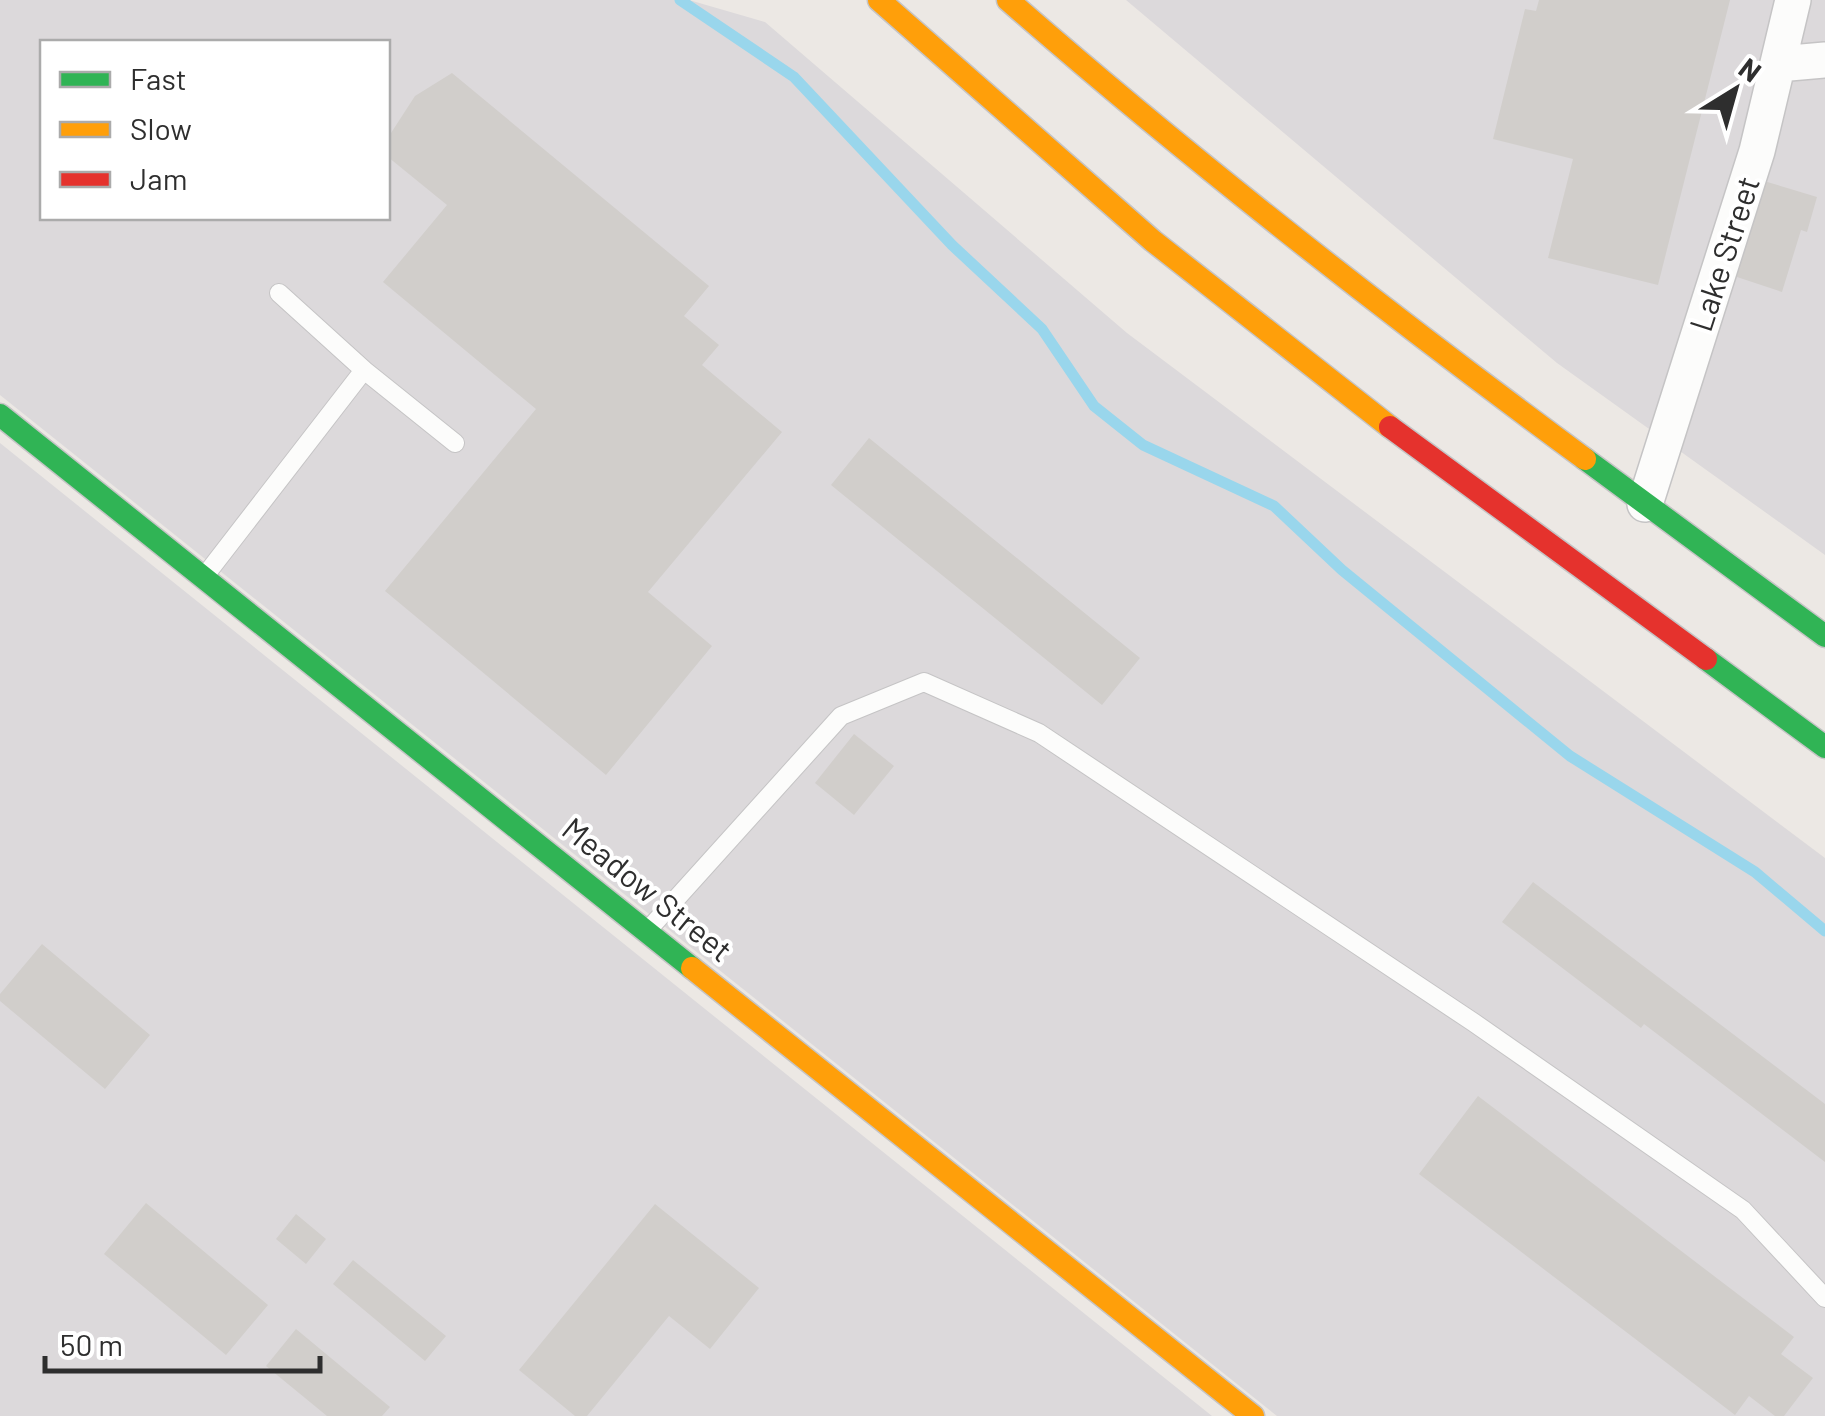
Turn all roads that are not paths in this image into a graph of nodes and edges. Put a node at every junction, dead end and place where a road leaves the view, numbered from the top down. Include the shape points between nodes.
1 (879, 0) edge
2 (1008, 0) edge
3 (1792, 0) edge
4 (1825, 60) edge
5 (1778, 64) junction
6 (280, 294) dead end
7 (364, 370) junction
8 (0, 415) edge
9 (455, 443) dead end
10 (1644, 504) junction
11 (204, 578) junction
12 (1825, 636) edge
13 (1825, 747) edge
14 (647, 932) junction
15 (1825, 1298) edge
16 (1253, 1416) edge

1 - 13 main road via 1028,137 1193,274
2 - 10 main road via 1295,242
3 - 5 street, Lake Street
4 - 5 street
5 - 10 street, Lake Street via 1758,151
6 - 7 lane
7 - 9 lane
7 - 11 lane
8 - 11 main road, Meadow Street
10 - 12 main road
11 - 14 main road, Meadow Street
14 - 15 lane via 841,716 924,682 1039,733 1473,1022 1743,1210
14 - 16 main road, Meadow Street

